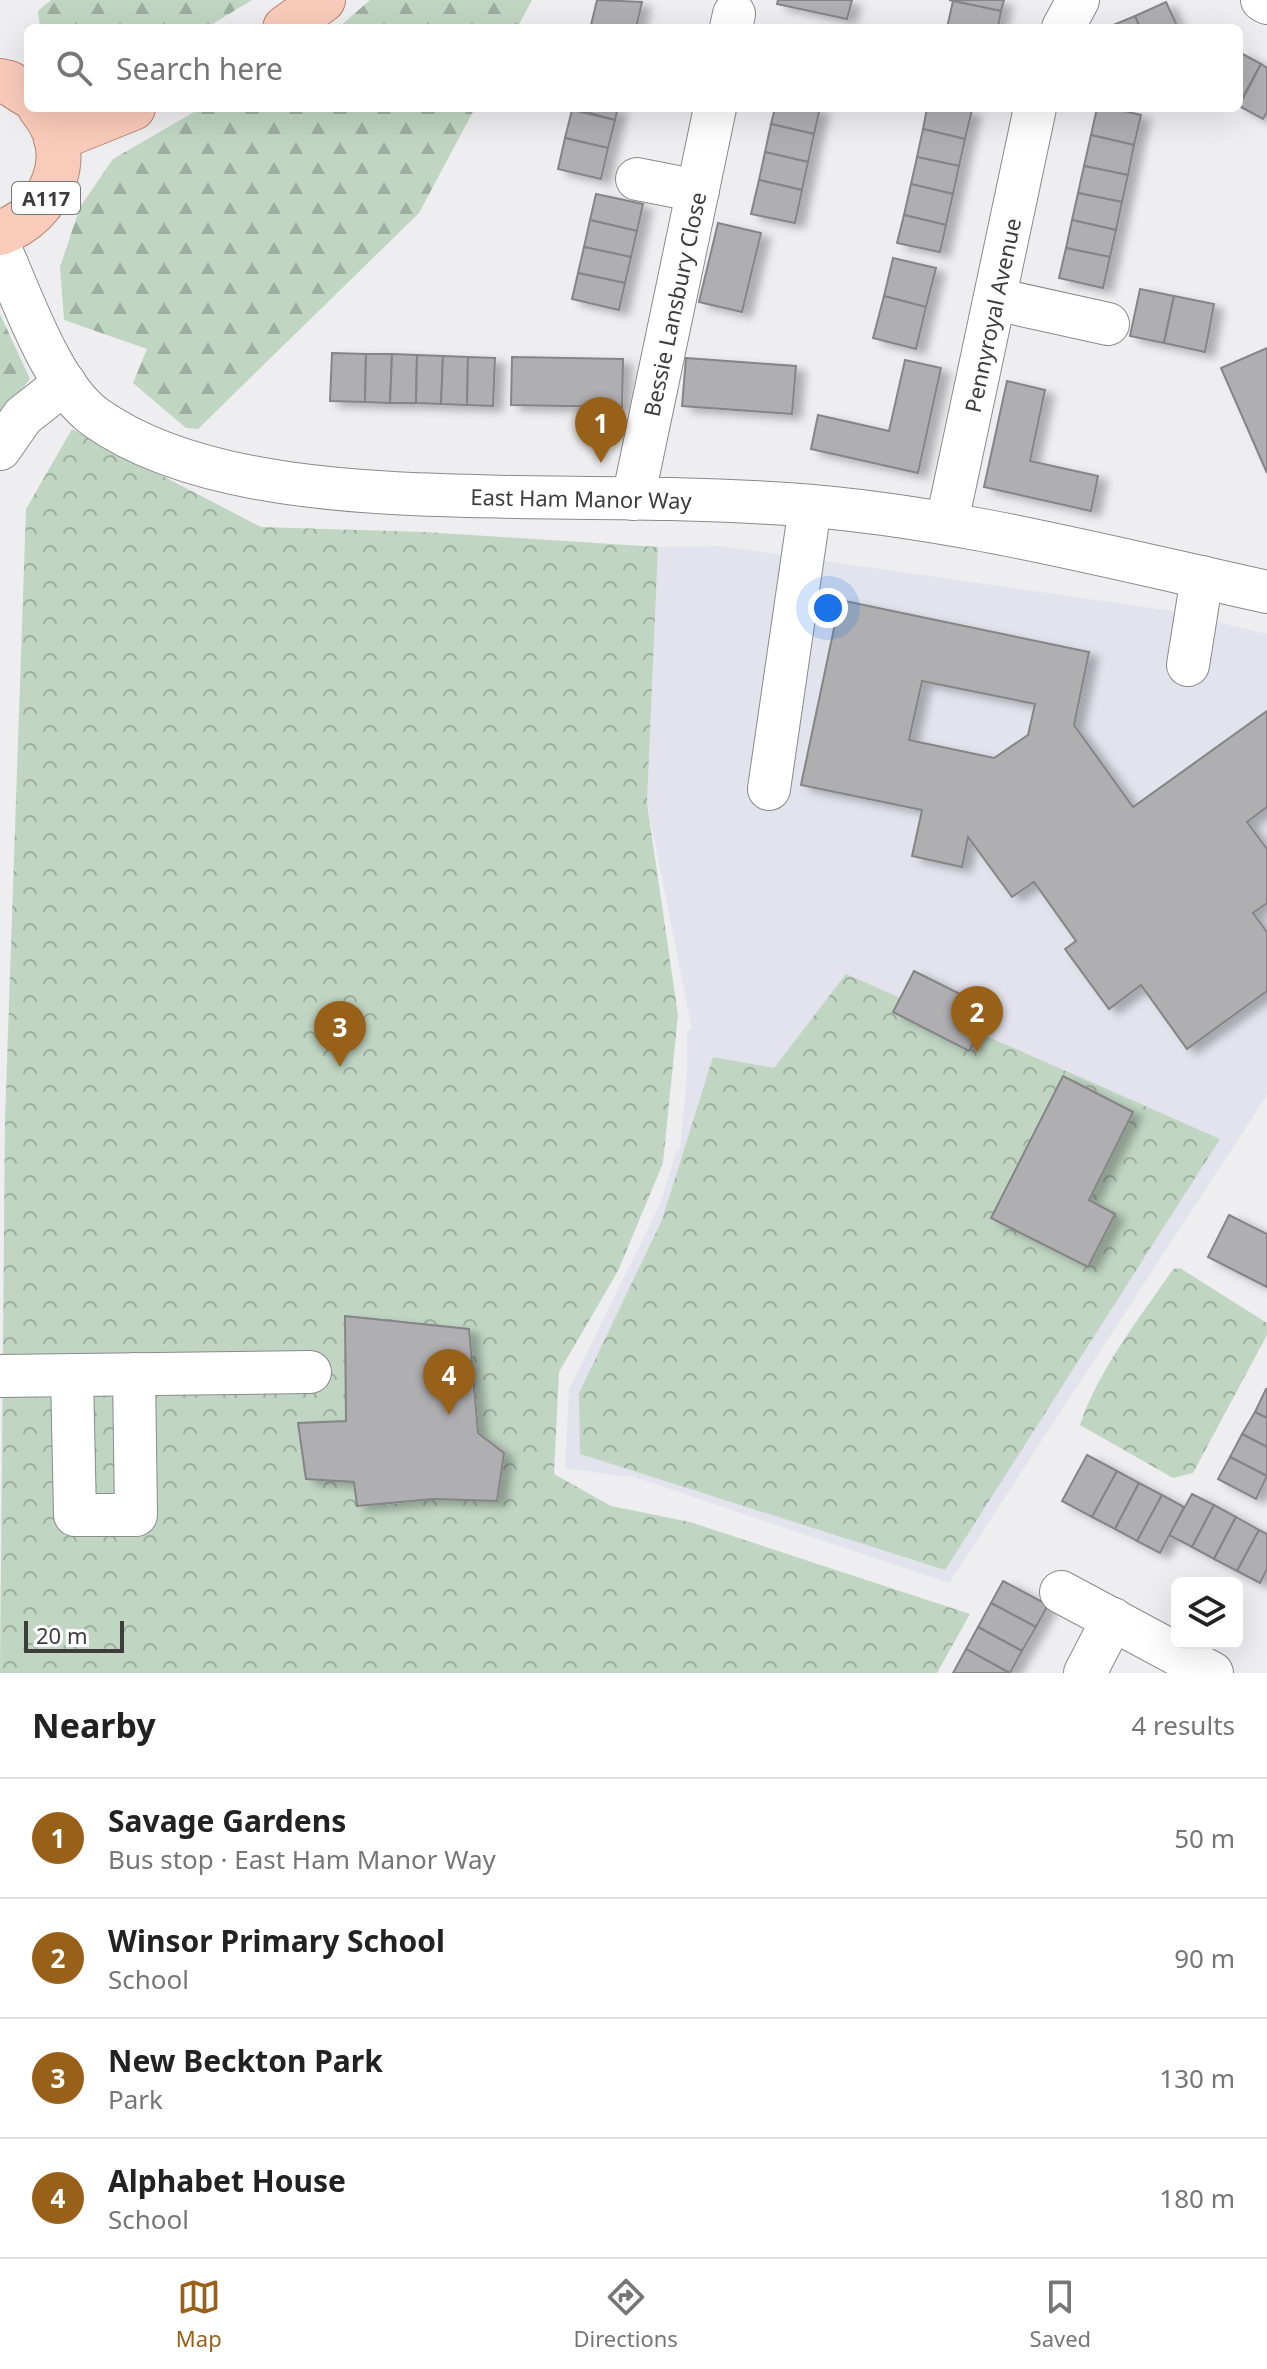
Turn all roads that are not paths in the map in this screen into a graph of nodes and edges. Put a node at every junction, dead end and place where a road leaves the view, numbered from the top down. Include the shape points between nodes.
1 (323, 0) edge
2 (1078, 0) edge
3 (290, 24) edge
4 (1065, 24) edge
5 (0, 81) edge
6 (24, 92) edge
7 (112, 112) edge
8 (714, 112) edge
9 (1034, 112) edge
10 (48, 124) edge
11 (637, 179) dead end
12 (698, 191) junction
13 (0, 233) edge
14 (0, 248) edge
15 (995, 299) junction
16 (1108, 324) dead end
17 (65, 383) junction
18 (0, 449) edge
19 (633, 499) junction
20 (810, 507) junction
21 (947, 522) junction
22 (1202, 577) junction
23 (1267, 592) edge
24 (1188, 665) dead end
25 (769, 789) dead end
26 (310, 1372) dead end
27 (134, 1374) junction
28 (72, 1375) junction
29 (0, 1376) edge
30 (1061, 1592) dead end
31 (1113, 1619) junction
32 (1085, 1673) edge
33 (1212, 1673) edge

1 - 3 main road
2 - 4 street
5 - 6 main road
7 - 10 main road, A117
8 - 12 street, Bessie Lansbury Close
9 - 15 street, Pennyroyal Avenue
10 - 13 main road, A117 via 58,165 52,189 38,211
11 - 12 street
12 - 19 street, Bessie Lansbury Close
14 - 17 street, East Ham Manor Way
15 - 16 street
15 - 21 street, Pennyroyal Avenue
17 - 18 street via 23,416
17 - 19 street, East Ham Manor Way via 93,415 153,450 212,467 354,492
19 - 20 street, East Ham Manor Way
20 - 21 street, East Ham Manor Way
20 - 25 street
21 - 22 street, East Ham Manor Way
22 - 23 street, East Ham Manor Way
22 - 24 street
26 - 27 street
27 - 28 street
27 - 28 street via 136,1515 75,1515
28 - 29 street
30 - 31 street
31 - 32 street
31 - 33 street

